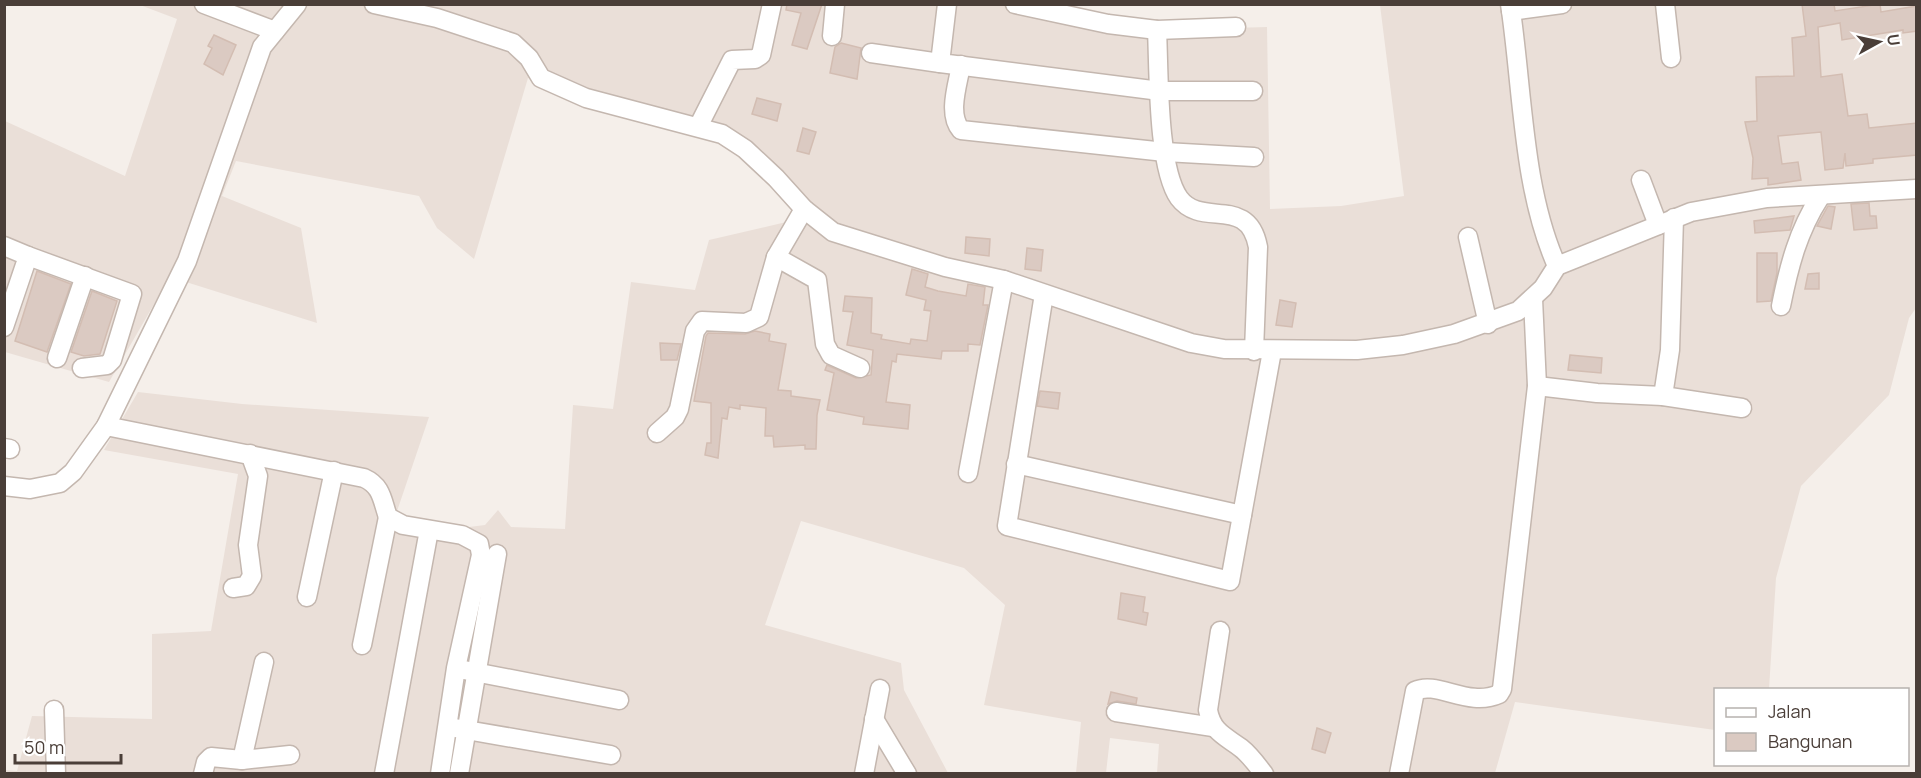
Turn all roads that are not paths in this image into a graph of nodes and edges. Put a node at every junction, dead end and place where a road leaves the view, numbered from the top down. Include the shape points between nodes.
1 (204, 4) edge
2 (297, 4) edge
3 (374, 4) edge
4 (772, 4) edge
5 (835, 4) edge
6 (947, 4) edge
7 (1015, 4) edge
8 (1562, 4) edge
9 (1665, 4) edge
10 (1510, 8) edge
11 (1236, 27) dead end
12 (1157, 30) junction
13 (275, 31) junction
14 (832, 36) dead end
15 (871, 53) dead end
16 (1671, 58) dead end
17 (940, 63) junction
18 (961, 65) junction
19 (1160, 91) junction
20 (1253, 91) dead end
21 (698, 127) junction
22 (1165, 152) junction
23 (1254, 157) dead end
24 (1641, 180) dead end
25 (1917, 189) edge
26 (1820, 197) junction
27 (804, 209) junction
28 (1666, 221) junction
29 (1468, 237) dead end
30 (4, 246) edge
31 (28, 256) junction
32 (776, 257) junction
33 (1557, 266) junction
34 (85, 276) junction
35 (1004, 280) junction
36 (1044, 294) junction
37 (1533, 299) junction
38 (9, 302) edge
39 (1781, 306) dead end
40 (1488, 324) junction
41 (4, 327) edge
42 (1263, 351) junction
43 (57, 358) dead end
44 (82, 368) dead end
45 (860, 368) dead end
46 (1537, 386) junction
47 (1664, 396) junction
48 (1742, 408) dead end
49 (105, 426) junction
50 (657, 433) dead end
51 (250, 454) junction
52 (1016, 464) junction
53 (334, 471) junction
54 (968, 473) dead end
55 (4, 486) edge
56 (1242, 515) junction
57 (388, 517) junction
58 (429, 530) junction
59 (497, 554) dead end
60 (233, 588) dead end
61 (307, 597) dead end
62 (1220, 631) dead end
63 (362, 645) dead end
64 (264, 662) dead end
65 (456, 668) junction
66 (476, 672) junction
67 (880, 689) dead end
68 (618, 700) dead end
69 (54, 710) dead end
70 (1116, 712) dead end
71 (874, 719) junction
72 (1213, 727) junction
73 (456, 729) junction
74 (290, 754) dead end
75 (611, 754) dead end
76 (242, 760) junction
77 (56, 774) edge
78 (203, 774) edge
79 (384, 774) edge
80 (440, 774) edge
81 (459, 774) edge
82 (864, 774) edge
83 (907, 774) edge
84 (1264, 774) edge
85 (1399, 774) edge

1 - 13 street
2 - 13 street
3 - 21 street via 487,33 518,46 538,74 550,82 586,98
4 - 21 street via 760,55 755,59 732,60
5 - 14 street
6 - 17 street
7 - 12 street
8 - 10 street
9 - 16 street
10 - 33 street via 1534,186 1543,234
11 - 12 street
12 - 19 street
13 - 49 street via 262,47 187,261
15 - 17 street
17 - 18 street
18 - 19 street
18 - 22 street via 954,114 961,130
19 - 20 street
19 - 22 street
21 - 27 street via 722,134 745,149
22 - 23 street
22 - 42 street via 1180,200 1194,208 1238,217 1247,221 1255,233
24 - 28 street
25 - 26 street
26 - 28 street via 1767,198
26 - 39 street via 1803,223
27 - 32 street
27 - 35 street via 845,237
28 - 33 street
28 - 47 street via 1670,351
29 - 40 street
30 - 31 street
31 - 34 street
31 - 38 street
32 - 45 street via 817,280 825,344 831,354
32 - 50 street via 759,317 746,323 702,321 695,331 679,410
33 - 37 street
34 - 43 street
34 - 44 street via 132,296 112,360 106,365
35 - 36 street
35 - 54 street
36 - 42 street via 1191,343
36 - 52 street
37 - 40 street via 1518,311
37 - 46 street
38 - 41 street
40 - 42 street via 1403,345 1357,350
42 - 56 street
46 - 47 street
46 - 85 street via 1502,689 1494,696 1474,698 1431,688 1415,691
47 - 48 street
49 - 51 street
49 - 55 street via 60,483 30,489
51 - 53 street
51 - 60 street via 258,476 248,545 252,576 246,586
52 - 56 street
52 - 56 street via 1007,526 1230,581
53 - 57 street via 374,483
53 - 61 street
57 - 58 street via 403,525
57 - 63 street
58 - 65 street via 467,537 481,549
58 - 79 street
59 - 66 street
62 - 72 street via 1208,710
64 - 76 street
65 - 66 street
65 - 73 street
66 - 68 street
66 - 73 street
67 - 71 street
69 - 77 street
70 - 72 street
71 - 82 street
71 - 83 street
72 - 84 street via 1243,749
73 - 75 street
73 - 80 street
73 - 81 street
74 - 76 street
76 - 78 street via 210,757

